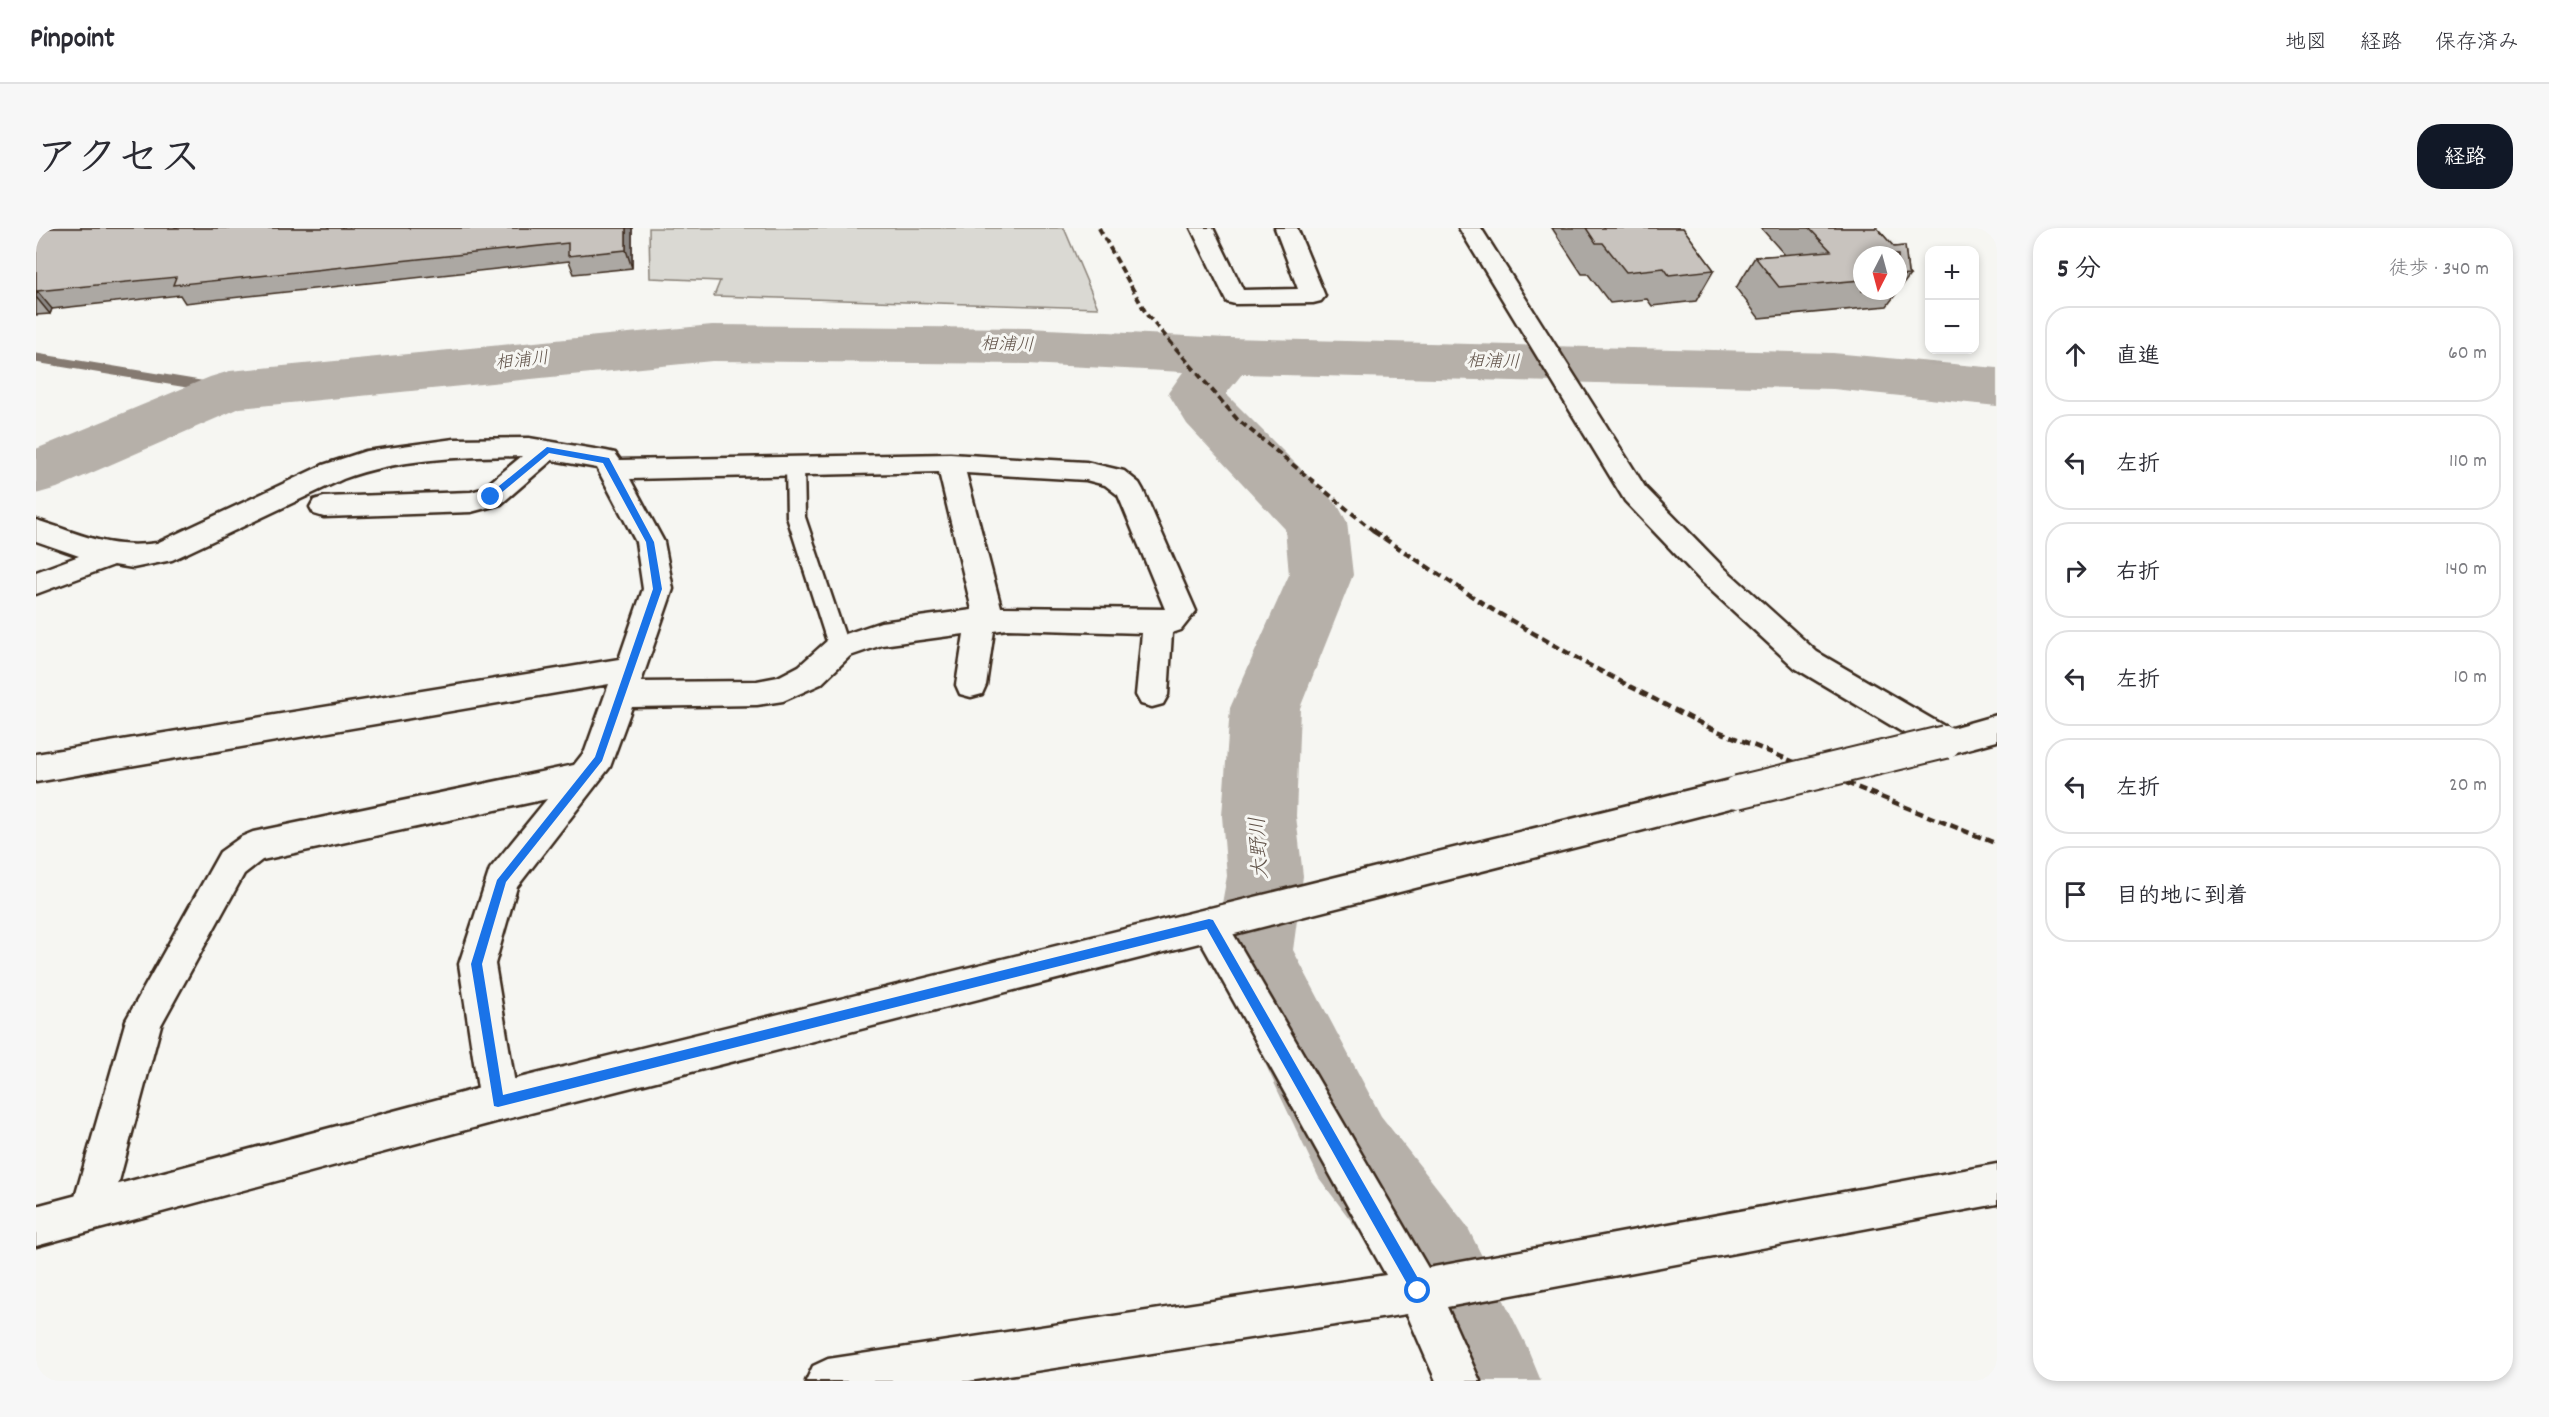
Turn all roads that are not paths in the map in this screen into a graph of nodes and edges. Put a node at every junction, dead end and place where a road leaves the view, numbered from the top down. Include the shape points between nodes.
1 (1202, 228) edge
2 (1286, 228) edge
3 (1470, 228) edge
4 (547, 450) junction
5 (950, 463) junction
6 (795, 465) junction
7 (612, 470) junction
8 (324, 507) dead end
9 (36, 530) edge
10 (108, 554) junction
11 (36, 584) edge
12 (985, 619) junction
13 (1158, 622) junction
14 (839, 648) junction
15 (625, 682) junction
16 (972, 685) dead end
17 (1154, 695) dead end
18 (1997, 728) edge
19 (1945, 742) junction
20 (36, 768) edge
21 (584, 777) junction
22 (1209, 924) junction
23 (498, 1102) junction
24 (1997, 1184) edge
25 (91, 1211) junction
26 (36, 1226) edge
27 (1418, 1291) junction
28 (828, 1381) edge
29 (1458, 1381) edge

1 - 2 street via 1235,297 1313,296
3 - 19 street via 1635,494 1712,574 1806,660
4 - 7 street via 606,460
4 - 8 street via 491,497 471,502
4 - 10 street via 454,448 366,460 162,552 133,557
5 - 6 street
5 - 12 street
5 - 13 street via 1086,471 1113,478 1129,490 1181,610 1171,622
6 - 7 street
6 - 14 lane via 796,517
7 - 15 street via 650,542 658,589
9 - 10 street
10 - 11 street
12 - 13 street
12 - 14 street via 881,634
12 - 16 street
13 - 17 street
14 - 15 street via 810,675 783,689 757,693
15 - 20 street
15 - 21 street via 599,758
18 - 19 street
19 - 22 street, bridge
21 - 23 street via 502,880 477,964
21 - 25 street via 253,847 232,863 144,1020
22 - 23 street
22 - 27 street
23 - 25 street
24 - 27 street
25 - 26 street
27 - 28 street
27 - 29 street

